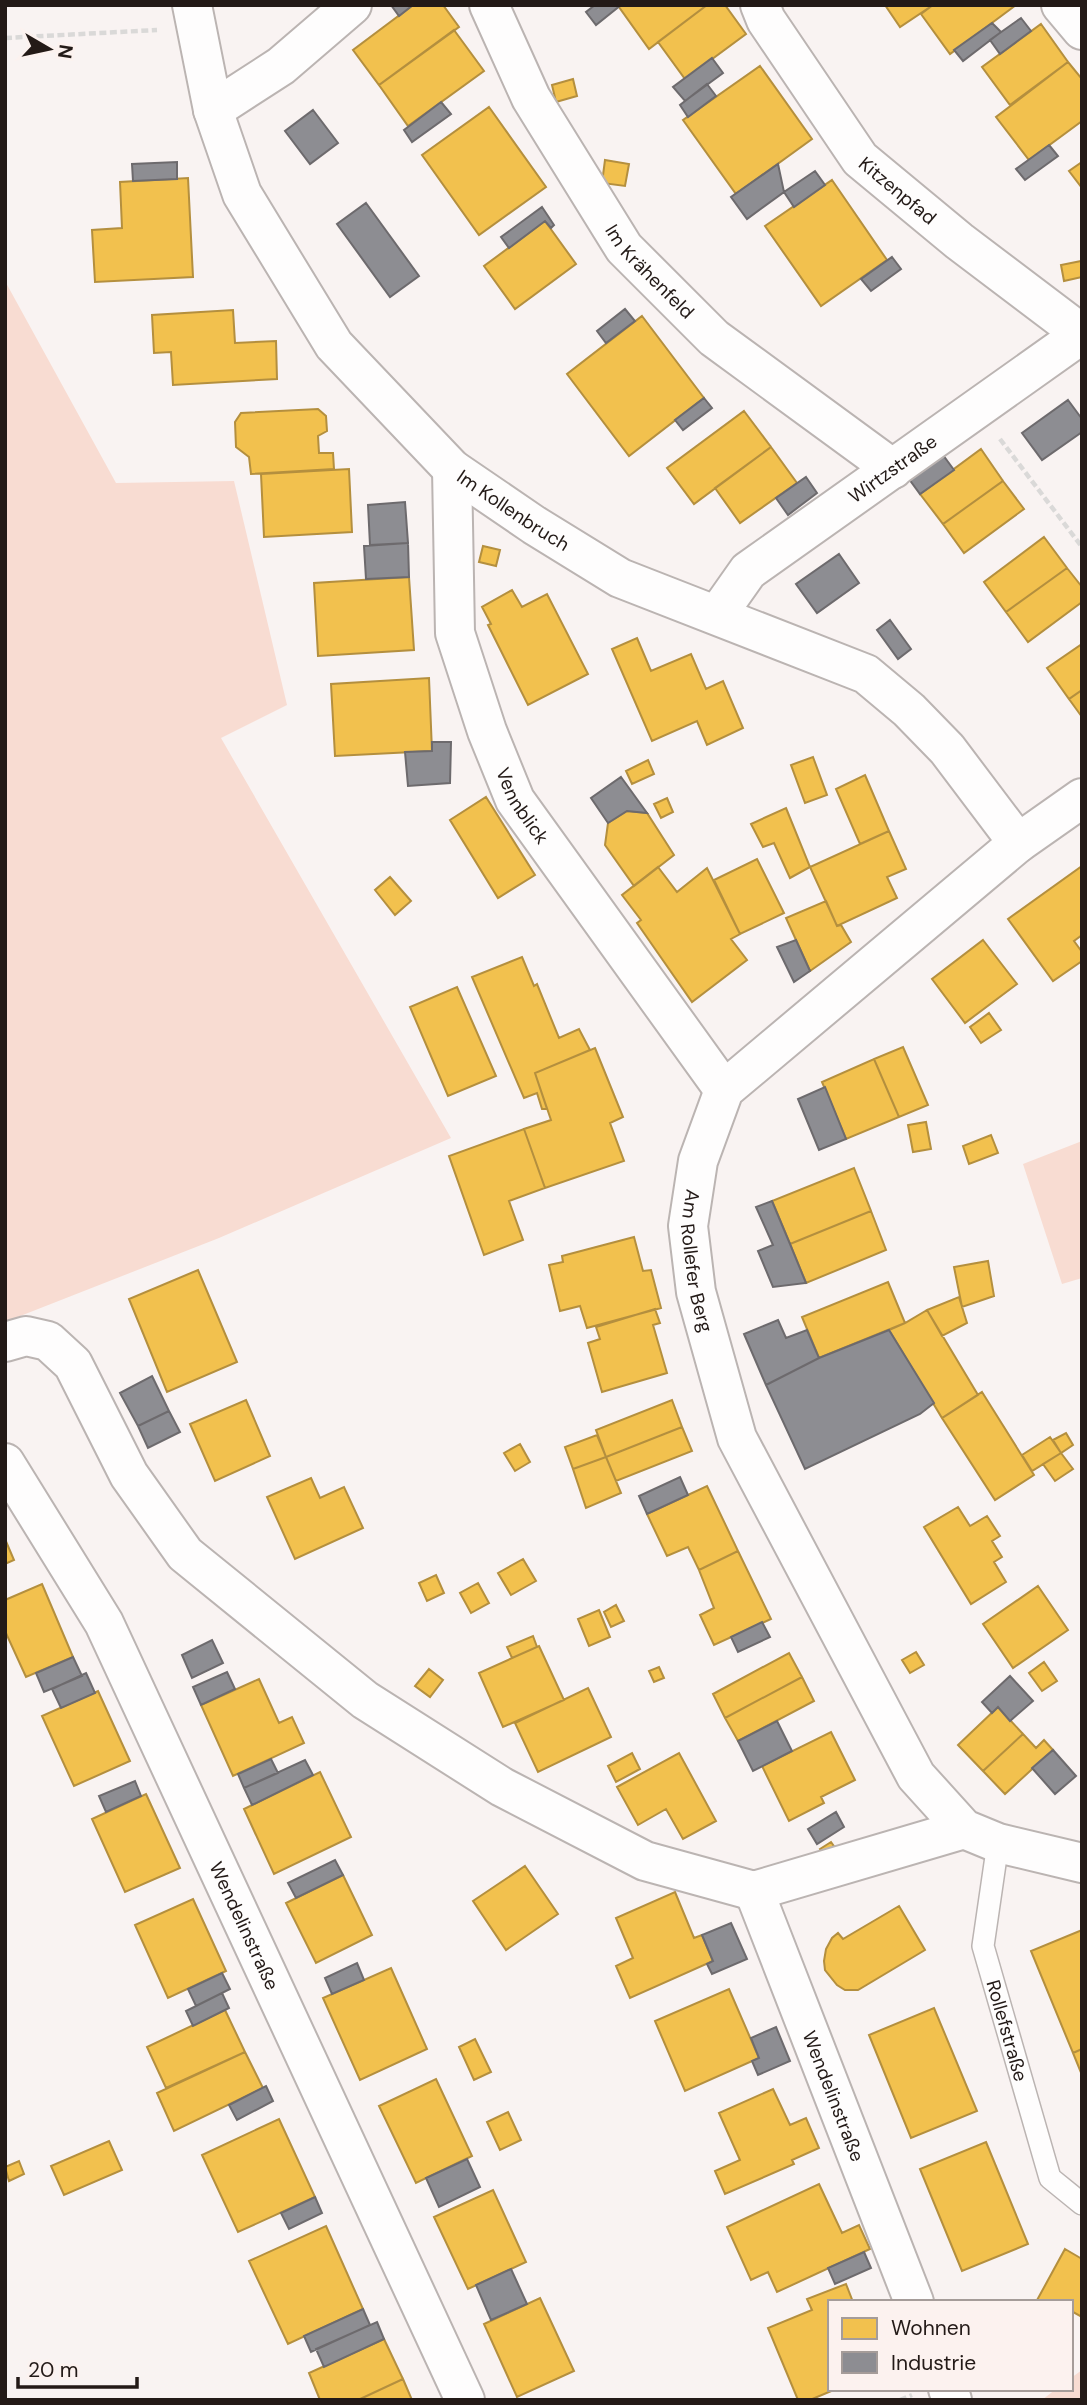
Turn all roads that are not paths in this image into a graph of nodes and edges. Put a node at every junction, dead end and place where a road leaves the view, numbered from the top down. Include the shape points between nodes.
1 (352, 5) edge
2 (489, 5) edge
3 (760, 5) edge
4 (1061, 5) edge
5 (194, 17) edge
6 (1082, 30) edge
7 (213, 110) junction
8 (1082, 334) edge
9 (452, 469) junction
10 (893, 469) junction
11 (717, 615) junction
12 (1082, 798) edge
13 (1018, 843) junction
14 (724, 1090) junction
15 (5, 1342) edge
16 (5, 1463) edge
17 (981, 1836) junction
18 (1080, 1866) edge
19 (754, 1891) junction
20 (1082, 2204) edge
21 (913, 2300) edge
22 (465, 2400) edge

1 - 7 street via 281,66
2 - 10 street, Im Krähenfeld via 531,98 624,248 715,338
3 - 8 street, Kitzenpfad via 860,159 959,242
4 - 6 street
5 - 7 street, Im Kollenbruch
7 - 9 street, Im Kollenbruch via 242,194 334,345
8 - 10 street, Wirtzstraße
9 - 11 street, Im Kollenbruch via 620,578
9 - 14 street, Vennblick via 455,633 515,800
10 - 11 street, Wirtzstraße via 748,571
11 - 13 street, Im Kollenbruch via 866,674 947,749
12 - 13 street, Am Rollefer Berg
13 - 14 street, Am Rollefer Berg
14 - 17 street, Am Rollefer Berg via 698,1161 688,1226 696,1292 737,1438 916,1776
15 - 19 street via 26,1336 48,1341 73,1364 129,1475 185,1554 365,1700 502,1787 645,1861
16 - 22 street, Wendelinstraße via 104,1623
17 - 18 street
17 - 19 street
17 - 20 lane, Rollefstraße via 983,1946 1050,2178
19 - 21 street, Wendelinstraße

